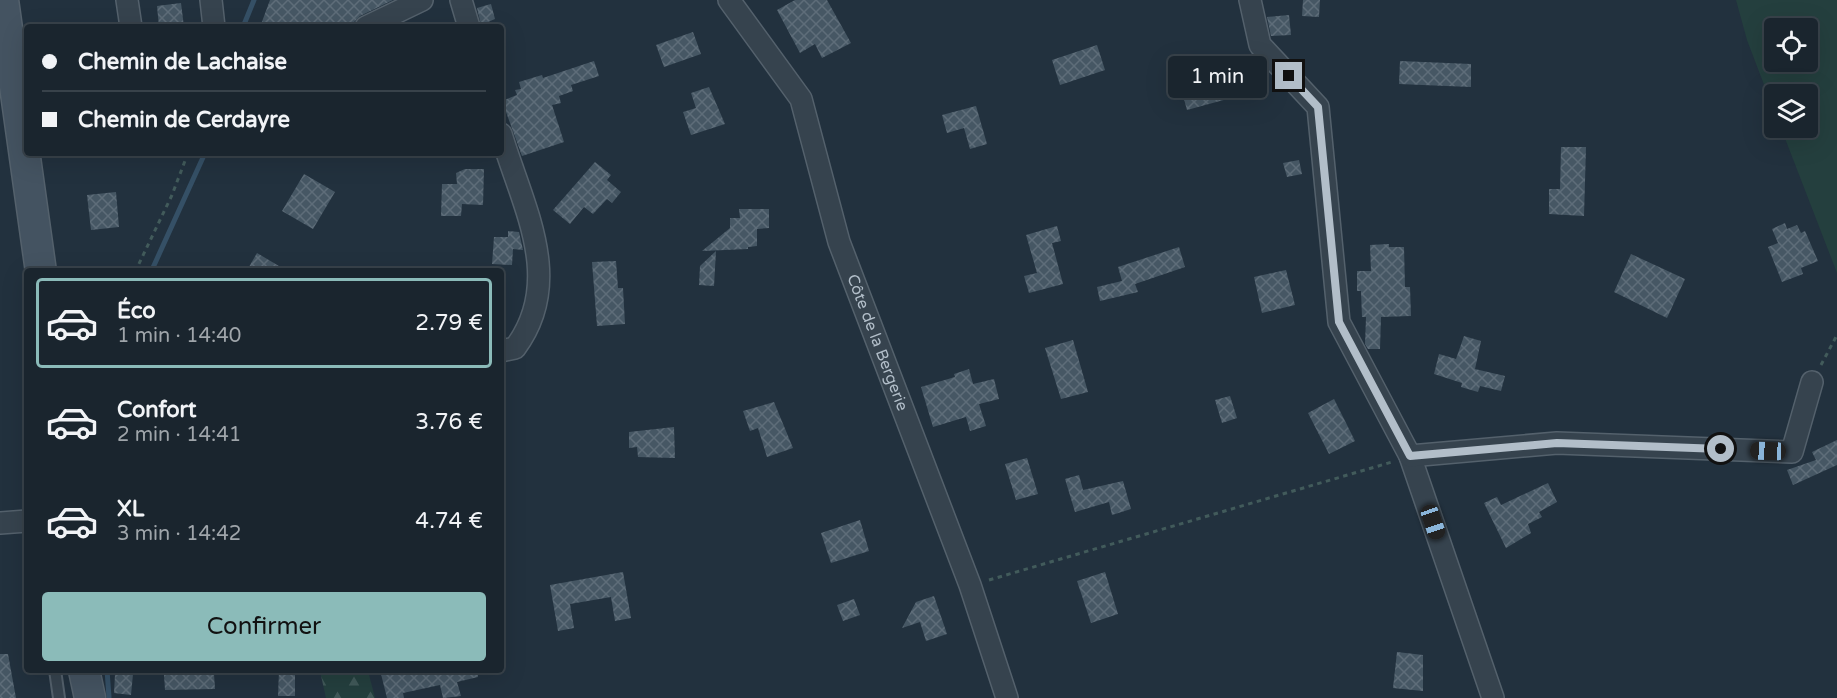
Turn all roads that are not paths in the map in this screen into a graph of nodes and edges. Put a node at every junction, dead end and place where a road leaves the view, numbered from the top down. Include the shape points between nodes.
1 (3, 0) edge
2 (127, 0) edge
3 (211, 0) edge
4 (422, 0) edge
5 (461, 0) edge
6 (729, 0) edge
7 (1250, 0) edge
8 (131, 24) edge
9 (214, 24) edge
10 (372, 24) edge
11 (468, 24) edge
12 (504, 143) edge
13 (24, 150) edge
14 (25, 156) edge
15 (40, 268) edge
16 (504, 350) edge
17 (1812, 382) road end
18 (1410, 456) junction
19 (24, 521) edge
20 (0, 523) edge
21 (55, 673) edge
22 (85, 673) edge
23 (59, 698) edge
24 (90, 698) edge
25 (1008, 698) edge
26 (1493, 698) edge

1 - 13 street
2 - 8 street
3 - 9 street
4 - 10 street
5 - 11 street
6 - 25 street, Côte de la Bergerie via 801,99 839,242 970,585
7 - 18 street via 1260,45 1318,107 1339,322
12 - 16 street via 539,253 540,275 529,330 516,348
14 - 15 street
17 - 18 street via 1792,452 1557,443
18 - 26 street
19 - 20 street
21 - 23 lane
22 - 24 street

